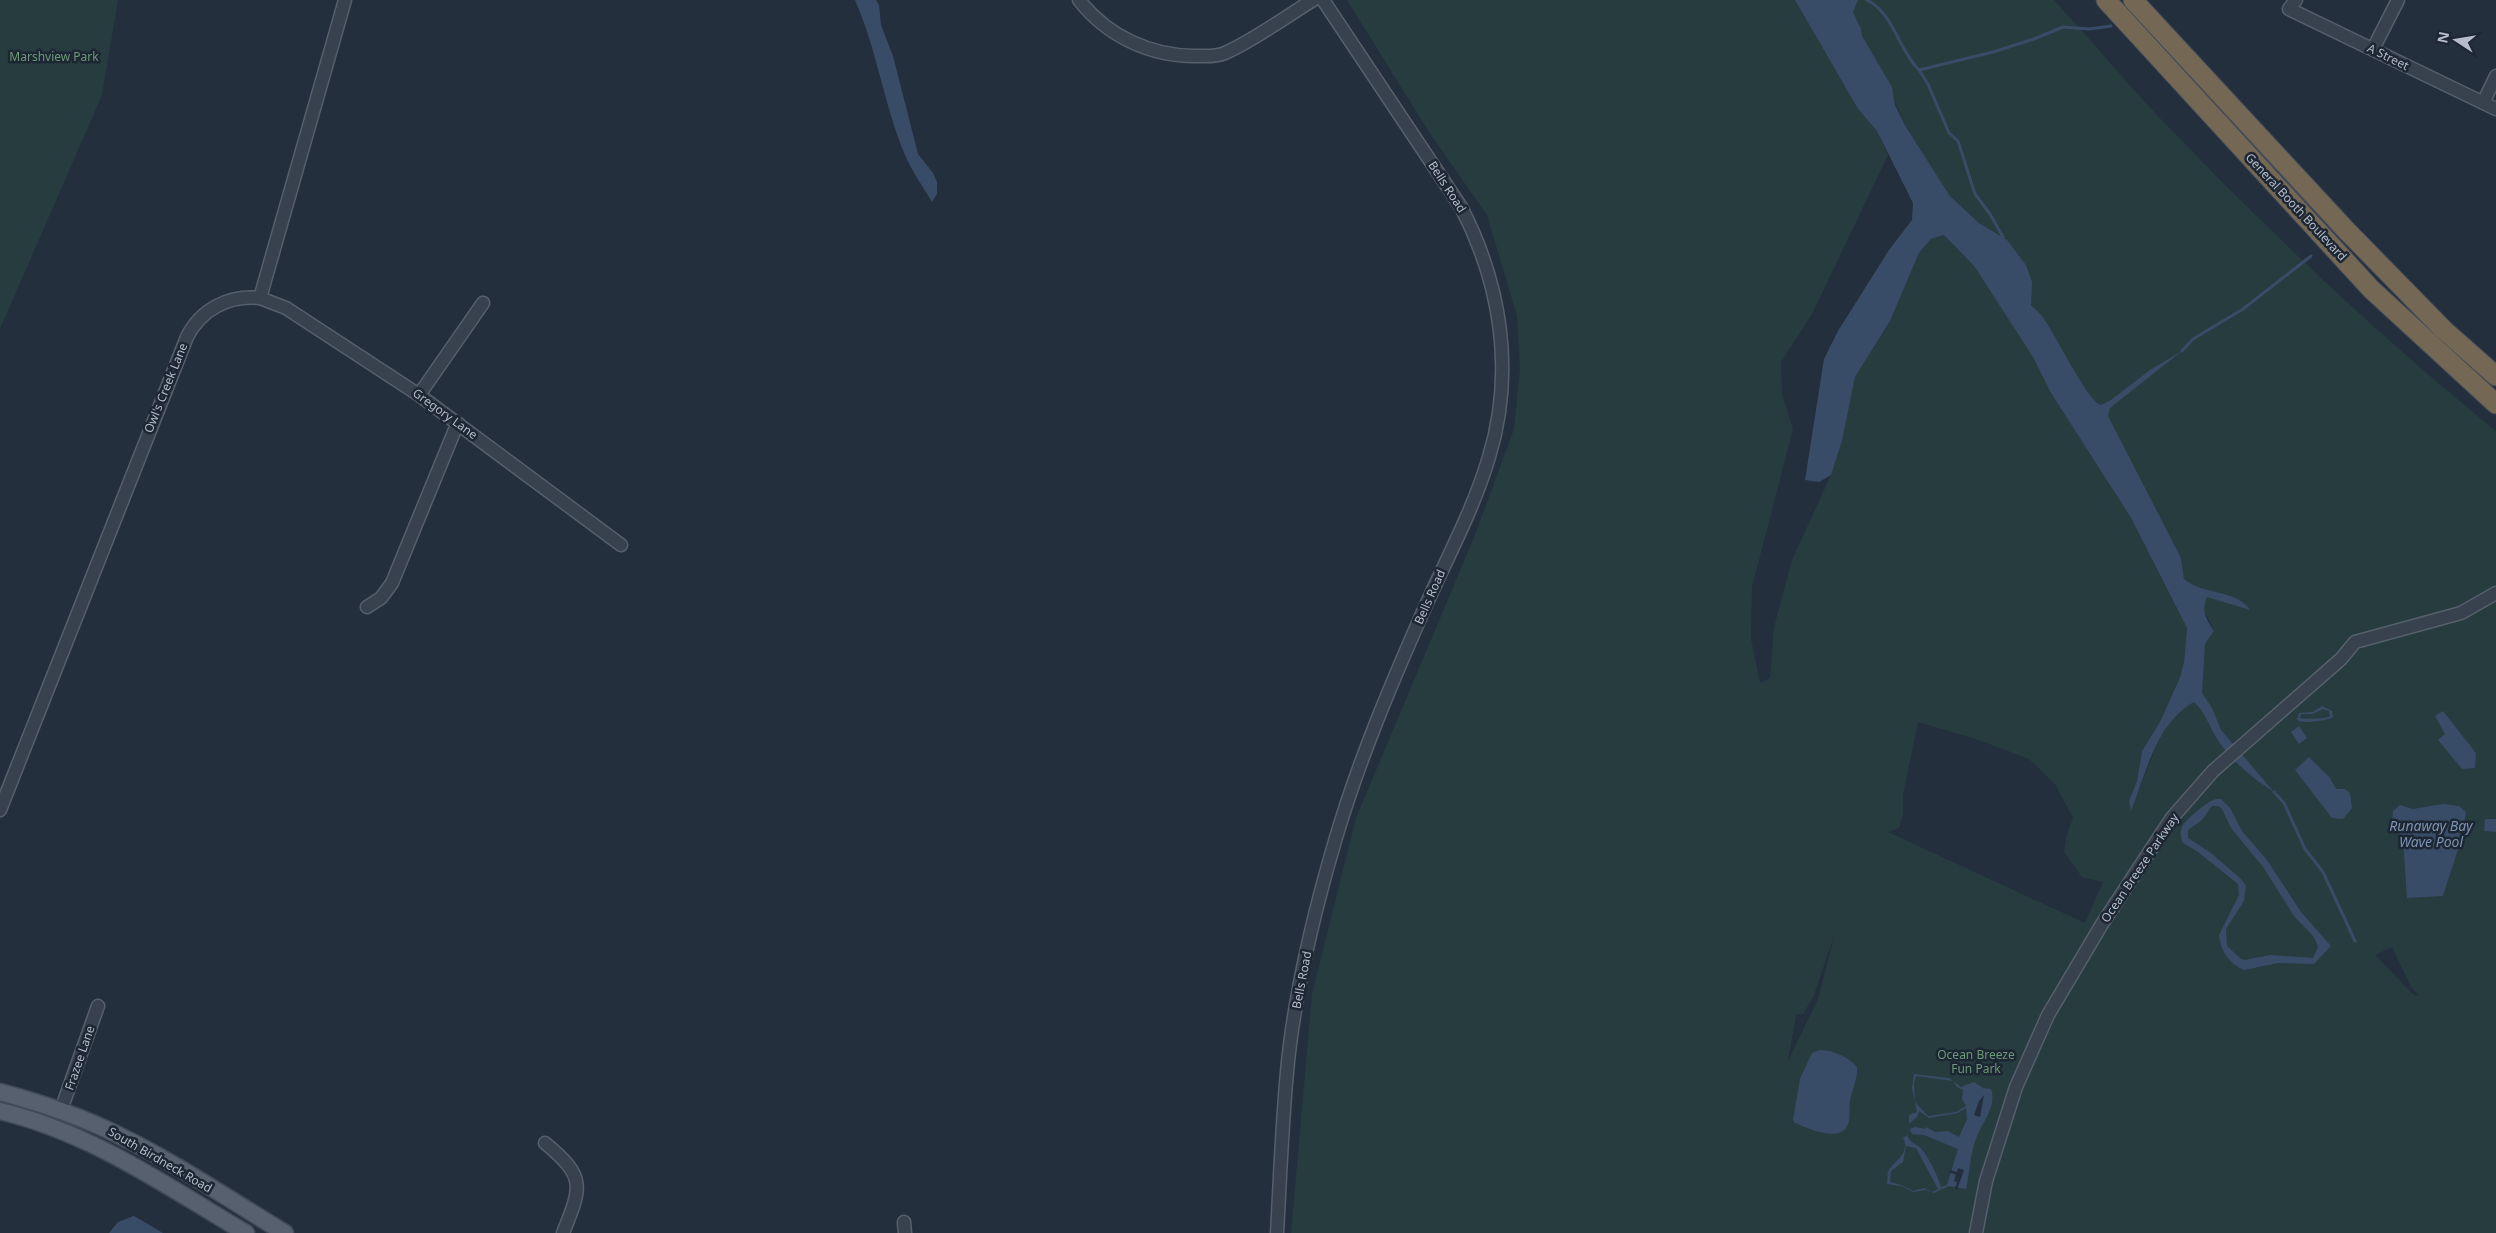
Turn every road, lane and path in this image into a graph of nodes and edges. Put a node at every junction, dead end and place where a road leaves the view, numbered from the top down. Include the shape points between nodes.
1 (345, 0) edge
2 (1079, 0) edge
3 (1313, 0) edge
4 (1324, 0) edge
5 (2106, 0) edge
6 (2133, 0) edge
7 (2296, 0) edge
8 (2398, 0) edge
9 (2373, 49) junction
10 (2496, 76) edge
11 (2483, 103) junction
12 (2496, 109) edge
13 (260, 298) junction
14 (483, 304) dead end
15 (2496, 376) edge
16 (419, 395) junction
17 (2496, 404) edge
18 (459, 424) junction
19 (620, 545) dead end
20 (2496, 594) edge
21 (367, 607) dead end
22 (0, 810) edge
23 (98, 1006) dead end
24 (0, 1092) edge
25 (61, 1110) junction
26 (0, 1111) edge
27 (545, 1143) dead end
28 (246, 1233) edge
29 (285, 1233) edge
30 (563, 1233) edge
31 (1277, 1233) edge
32 (1976, 1233) edge

1 - 13 street
2 - 3 street via 1098,21 1126,40 1168,54 1202,56 1224,54
4 - 31 street, Bells Road via 1471,226 1494,294 1500,326 1502,380 1496,429 1481,482 1369,740 1319,898 1287,1071
5 - 17 highway, General Booth Boulevard via 2371,289
6 - 15 highway, General Booth Boulevard via 2346,230 2444,330
7 - 9 street, A Street via 2289,9
8 - 9 street
9 - 11 street, A Street
10 - 11 street
11 - 12 street, A Street
13 - 16 street, Gregory Lane via 286,308
13 - 22 street, Owl's Creek Lane via 240,298 218,306 194,323
14 - 16 street
16 - 18 street, Gregory Lane
18 - 19 street, Gregory Lane
18 - 21 street via 392,583 381,598
20 - 32 street, Ocean Breeze Parkway via 2461,613 2355,642 2342,659 2213,771 2171,819 2102,924 2048,1015 2002,1127 1986,1181
23 - 25 street, Frazee Lane
24 - 25 main road, South Birdneck Road
25 - 29 main road, South Birdneck Road via 164,1159
26 - 28 main road, South Birdneck Road via 55,1127 112,1153
27 - 30 street via 565,1160 577,1180 578,1191

